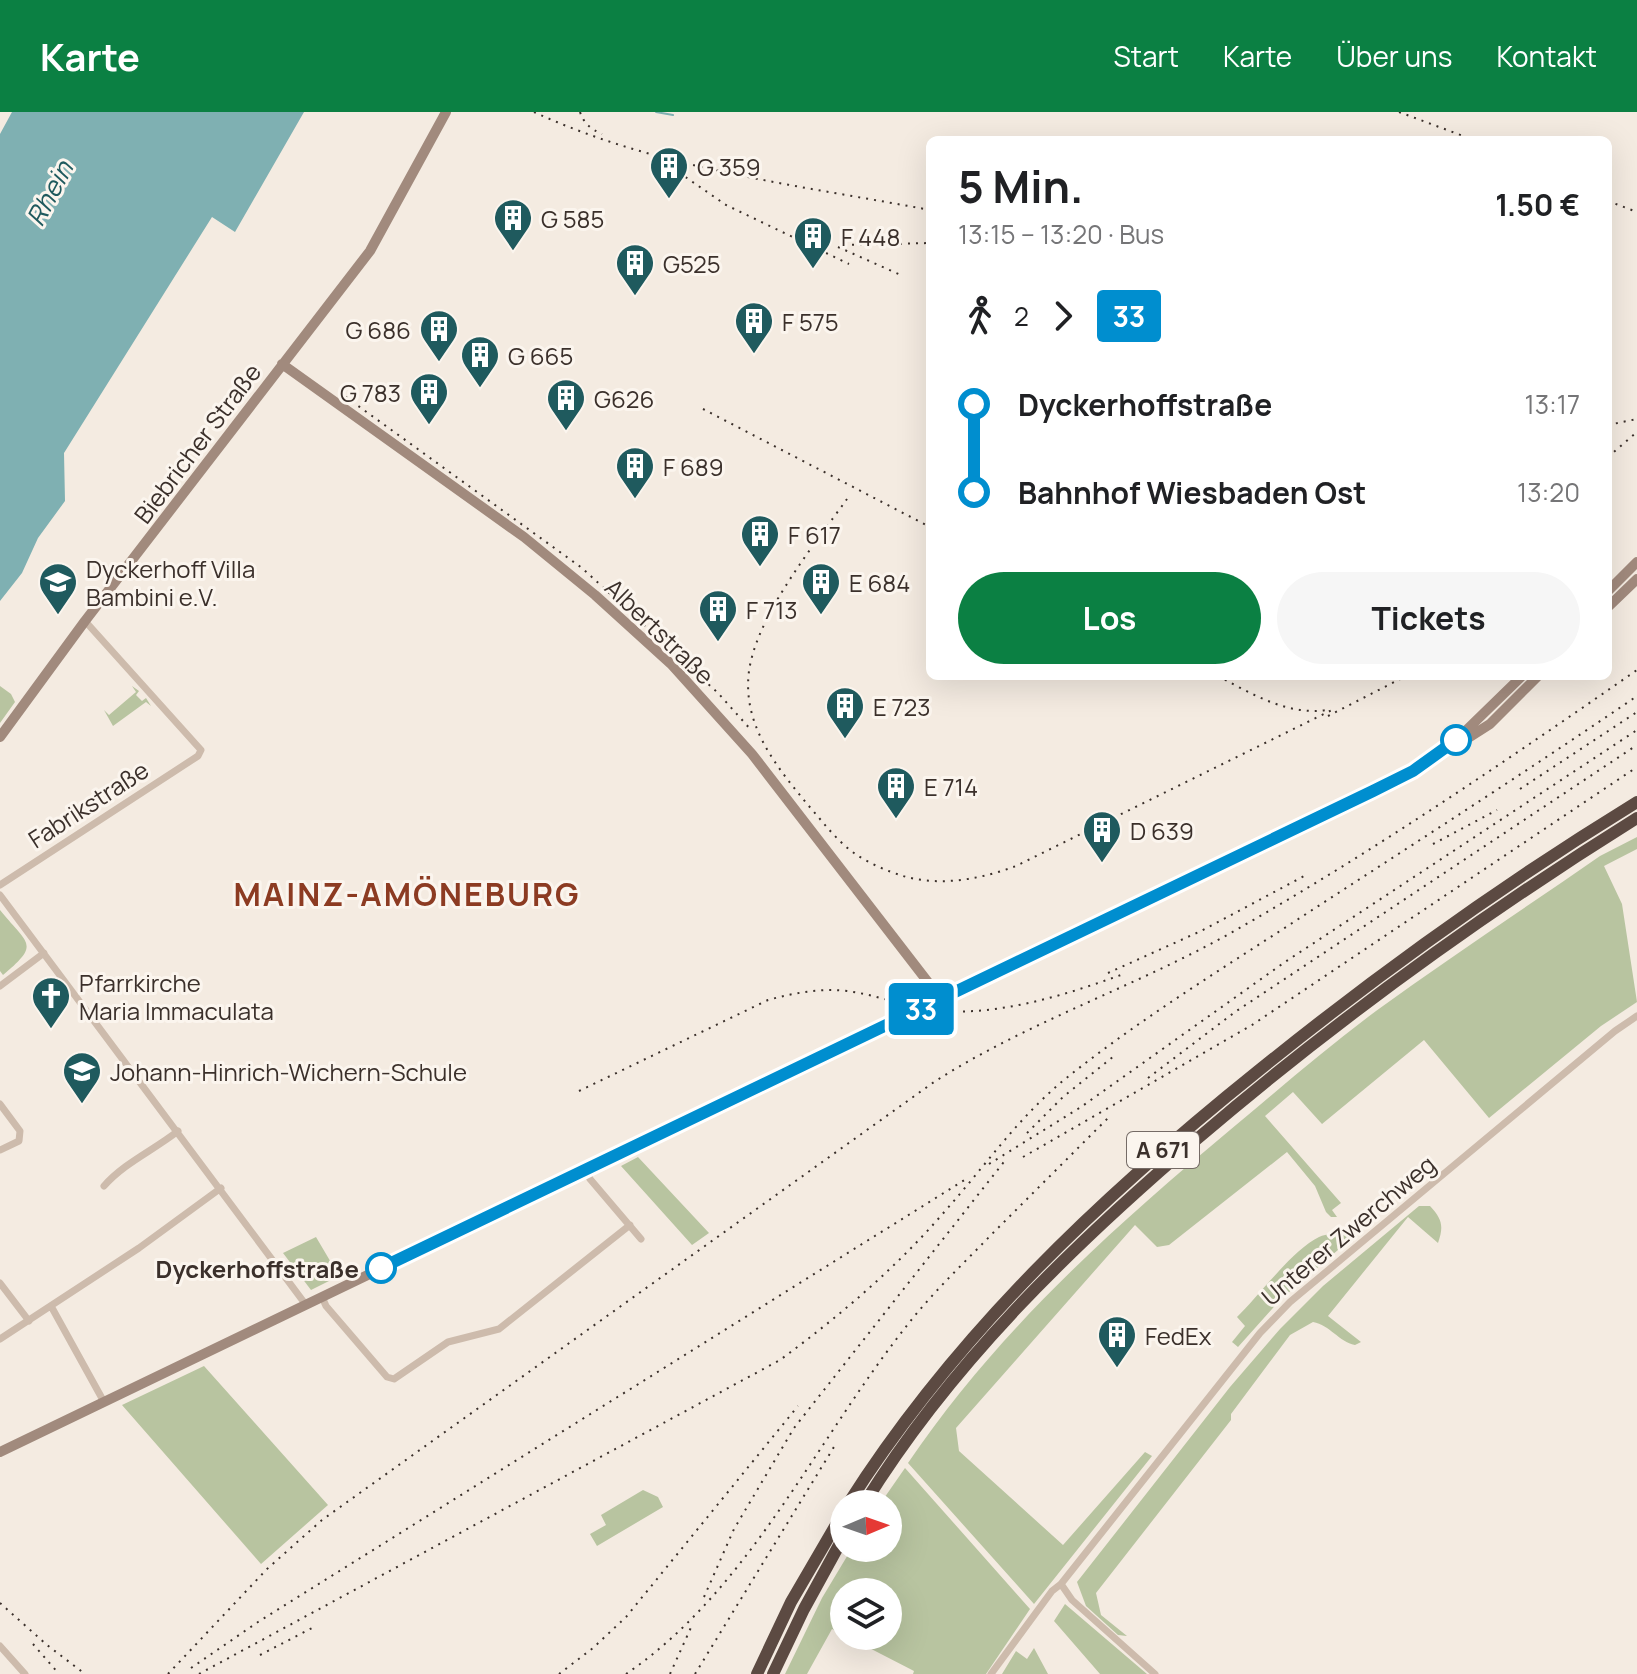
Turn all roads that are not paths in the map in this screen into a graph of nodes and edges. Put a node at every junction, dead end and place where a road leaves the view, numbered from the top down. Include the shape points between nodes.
1 (446, 112) edge
2 (282, 364) junction
3 (1637, 562) edge
4 (1637, 579) edge
5 (1612, 587) edge
6 (1612, 603) edge
7 (85, 621) junction
8 (1518, 680) edge
9 (1534, 680) edge
10 (0, 737) edge
11 (1448, 748) junction
12 (1637, 802) edge
13 (1637, 818) edge
14 (0, 885) edge
15 (0, 895) edge
16 (44, 953) junction
17 (0, 986) edge
18 (941, 999) junction
19 (1637, 1016) edge
20 (0, 1104) edge
21 (178, 1131) junction
22 (0, 1150) edge
23 (586, 1170) junction
24 (104, 1186) dead end
25 (221, 1188) junction
26 (630, 1225) junction
27 (641, 1239) dead end
28 (0, 1283) edge
29 (322, 1297) junction
30 (306, 1305) junction
31 (51, 1306) junction
32 (29, 1321) junction
33 (0, 1339) edge
34 (104, 1402) junction
35 (0, 1452) edge
36 (875, 1473) junction
37 (860, 1490) edge
38 (869, 1490) edge
39 (830, 1535) edge
40 (830, 1562) edge
41 (1061, 1584) junction
42 (0, 1646) edge
43 (25, 1674) edge
44 (757, 1674) edge
45 (773, 1674) edge
46 (991, 1674) edge
47 (1155, 1674) edge

1 - 2 main road, Biebricher Straße via 373,246
2 - 7 main road, Biebricher Straße
2 - 18 main road, Albertstraße via 524,537 671,664 752,754
3 - 5 main road
4 - 6 main road
7 - 10 main road, Biebricher Straße
7 - 14 street, Fabrikstraße via 201,750
8 - 11 main road
9 - 11 main road via 1480,732
11 - 18 main road via 1373,791
12 - 36 highway, A 671 via 1506,887 1303,1034 1098,1208 972,1336 898,1429
13 - 36 highway, A 671 via 1381,992 1169,1163 992,1334
15 - 16 street
16 - 17 street
16 - 21 street
18 - 23 main road
19 - 41 street, Unterer Zwerchweg via 1290,1302
20 - 22 street via 20,1131 19,1141
21 - 24 street via 117,1171
21 - 25 street
23 - 26 street
23 - 29 main road
25 - 30 street
25 - 31 street
26 - 27 street
26 - 29 street via 499,1329 448,1342 394,1379
28 - 32 street
29 - 30 main road
30 - 34 main road
31 - 32 street
31 - 34 street
32 - 33 street
34 - 35 main road
36 - 37 highway, A 671
36 - 38 highway, A 671
39 - 44 highway
40 - 45 highway
41 - 46 street, Unterer Zwerchweg
41 - 47 street
42 - 43 street

